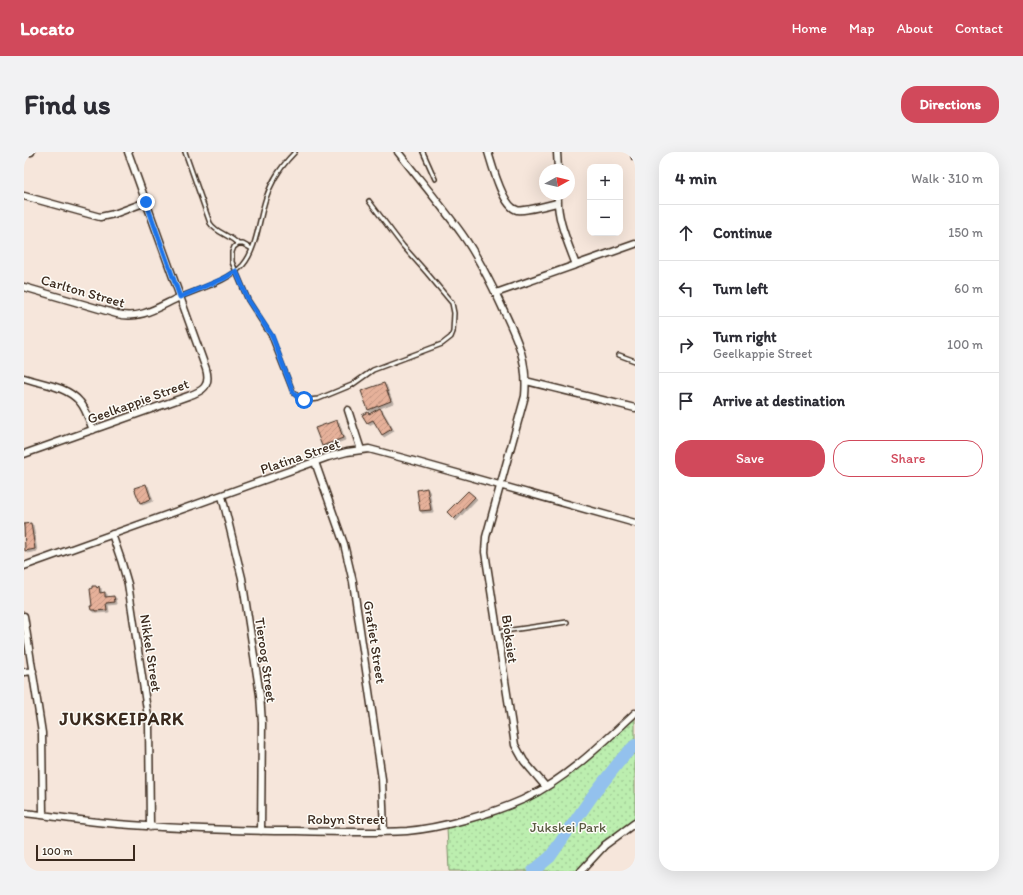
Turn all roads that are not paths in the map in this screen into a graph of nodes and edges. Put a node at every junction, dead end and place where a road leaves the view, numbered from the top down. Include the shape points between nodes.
1 (31, 152) edge
2 (128, 152) edge
3 (185, 152) edge
4 (295, 152) edge
5 (399, 152) edge
6 (423, 152) edge
7 (488, 152) edge
8 (557, 152) edge
9 (634, 152) edge
10 (24, 153) edge
11 (635, 157) edge
12 (558, 164) edge
13 (435, 179) dead end
14 (24, 196) edge
15 (557, 200) edge
16 (369, 201) dead end
17 (146, 202) junction
18 (557, 203) junction
19 (238, 244) junction
20 (635, 244) edge
21 (252, 249) junction
22 (576, 265) junction
23 (236, 271) junction
24 (24, 287) edge
25 (496, 293) junction
26 (180, 297) junction
27 (619, 355) dead end
28 (635, 361) edge
29 (24, 378) edge
30 (526, 381) junction
31 (635, 408) edge
32 (348, 410) dead end
33 (93, 430) junction
34 (361, 450) junction
35 (24, 454) edge
36 (315, 462) junction
37 (500, 485) junction
38 (222, 496) junction
39 (635, 523) edge
40 (112, 534) junction
41 (24, 566) edge
42 (24, 616) edge
43 (567, 622) dead end
44 (497, 632) junction
45 (33, 671) junction
46 (24, 672) edge
47 (635, 713) edge
48 (546, 787) junction
49 (24, 814) edge
50 (43, 815) junction
51 (635, 823) edge
52 (150, 827) junction
53 (260, 831) junction
54 (384, 832) junction
55 (581, 871) edge

1 - 10 street
2 - 17 street, Geelkappie Street
3 - 19 lane via 210,223 217,231
4 - 21 lane via 280,169 269,190
5 - 25 street, Bioksiet via 462,234
6 - 13 lane
7 - 18 street via 503,194 513,209 519,211
8 - 12 street
9 - 11 street
14 - 17 street via 100,217
15 - 18 street
16 - 23 lane via 403,246 452,303 453,332 442,344 373,370 352,385 318,399 301,399 293,392 272,336 248,300
17 - 26 street, Geelkappie Street
18 - 22 street
19 - 21 lane via 244,244
19 - 23 lane via 231,254
20 - 22 street
21 - 23 lane via 244,264
22 - 25 street
23 - 26 lane
24 - 26 street, Carlton Street via 116,314 132,316 143,314
25 - 30 street, Bioksiet via 520,347
26 - 33 street, Geelkappie Street via 207,373 204,389
27 - 28 lane
29 - 33 street via 72,394 83,407
30 - 31 street
30 - 37 street, Bioksiet via 522,406
32 - 34 street
33 - 35 street, Geelkappie Street
34 - 36 street, Platina Street
34 - 37 street, Platina Street via 369,449
36 - 38 street, Platina Street
36 - 54 street, Grafiet Street via 344,544 354,582 381,773
37 - 39 street, Platina Street
37 - 44 street, Bioksiet via 485,542
38 - 40 street, Platina Street
38 - 53 street, Tieroog Street via 242,578 260,695
40 - 41 street, Platina Street
40 - 52 street, Nikkel Street via 127,579 149,723
42 - 45 street
43 - 44 lane
44 - 48 street, Bioksiet via 514,745
45 - 46 street
45 - 50 street via 42,738
47 - 48 street, Robyn Street
48 - 54 street, Robyn Street via 515,803 479,815 423,829
49 - 50 street, Robyn Street
50 - 52 street, Robyn Street
51 - 55 street via 605,845
52 - 53 street, Robyn Street
53 - 54 street, Robyn Street

